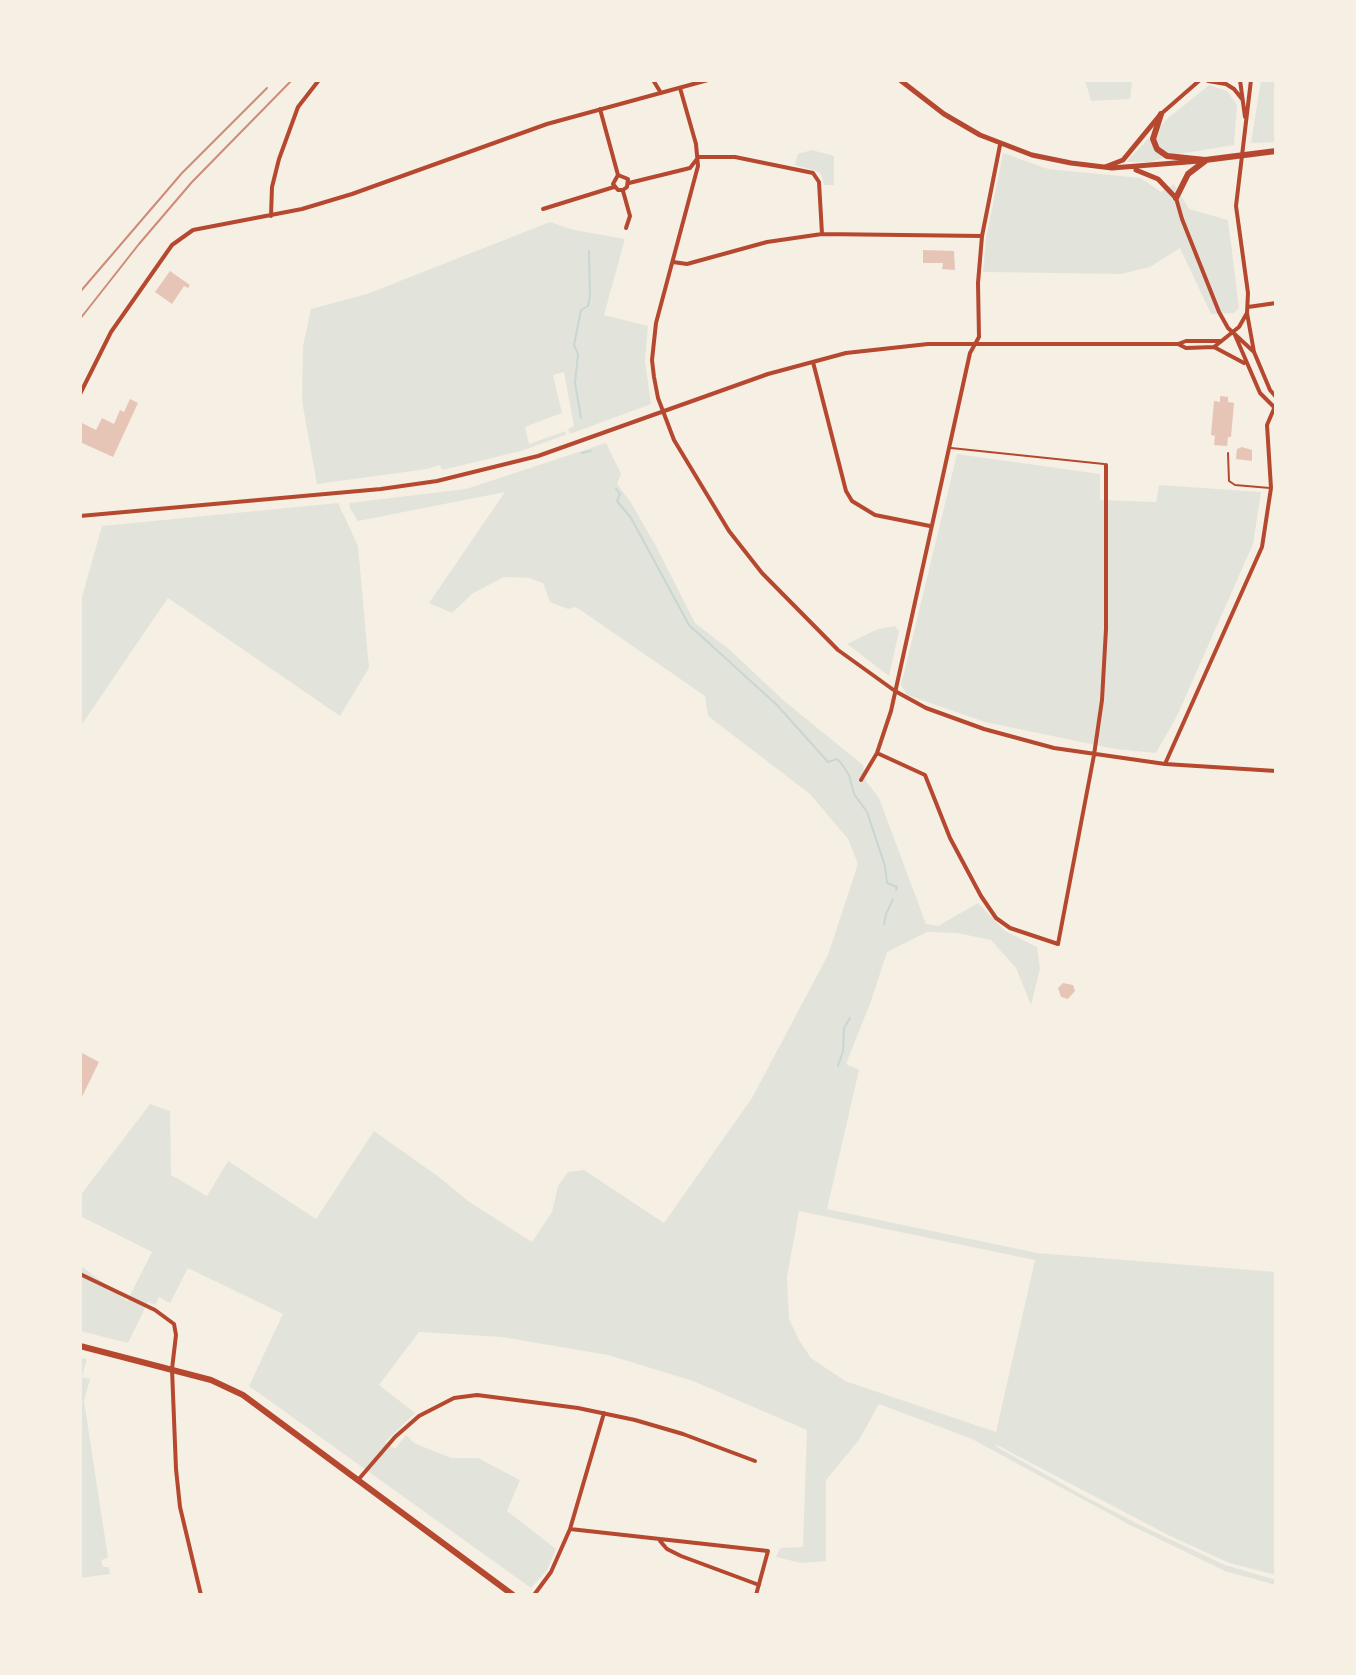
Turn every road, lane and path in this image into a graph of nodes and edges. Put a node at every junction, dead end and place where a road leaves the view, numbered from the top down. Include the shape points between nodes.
1 (319, 80) edge
2 (653, 80) edge
3 (708, 80) edge
4 (900, 80) edge
5 (1200, 80) edge
6 (1240, 80) edge
7 (1252, 80) edge
8 (1209, 81) edge
9 (680, 88) junction
10 (1191, 90) junction
11 (661, 93) junction
12 (1243, 100) junction
13 (600, 109) junction
14 (1161, 114) junction
15 (1246, 123) junction
16 (1000, 145) junction
17 (1276, 151) edge
18 (698, 157) junction
19 (1205, 160) junction
20 (1103, 167) junction
21 (1132, 168) junction
22 (618, 175) junction
23 (629, 183) junction
24 (614, 187) junction
25 (623, 190) junction
26 (1176, 198) junction
27 (543, 209) dead end
28 (271, 216) junction
29 (626, 228) dead end
30 (822, 234) junction
31 (982, 236) junction
32 (673, 262) junction
33 (1276, 303) edge
34 (1247, 310) junction
35 (1234, 332) junction
36 (1221, 341) junction
37 (975, 344) junction
38 (1178, 344) junction
39 (1214, 347) junction
40 (1254, 352) junction
41 (813, 362) junction
42 (1246, 364) junction
43 (80, 394) edge
44 (1276, 397) edge
45 (1275, 407) edge
46 (663, 411) junction
47 (950, 448) junction
48 (1228, 453) dead end
49 (1270, 456) junction
50 (1276, 461) edge
51 (1106, 465) joint
52 (1271, 488) junction
53 (80, 516) edge
54 (930, 526) junction
55 (895, 691) junction
56 (877, 753) junction
57 (1094, 755) junction
58 (1165, 764) junction
59 (1276, 771) edge
60 (861, 780) dead end
61 (80, 1274) edge
62 (80, 1346) edge
63 (172, 1369) junction
64 (604, 1413) junction
65 (755, 1461) dead end
66 (358, 1480) junction
67 (570, 1529) junction
68 (658, 1539) junction
69 (759, 1585) junction
70 (201, 1595) edge
71 (513, 1595) edge
72 (534, 1595) edge
73 (756, 1595) edge

1 - 28 street via 298,107 279,159
2 - 11 street
3 - 9 street
4 - 16 street via 944,114
5 - 10 street
6 - 12 street
7 - 15 street
8 - 10 street
8 - 12 street via 1226,84
9 - 11 street
9 - 18 street
10 - 14 street
11 - 13 street
12 - 15 street
13 - 22 street
13 - 28 street via 352,194
14 - 19 main road via 1153,139 1157,149 1174,158
14 - 20 street via 1123,160
15 - 34 street via 1236,206
16 - 20 street
16 - 31 street
17 - 19 main road
18 - 23 street via 690,168
18 - 30 street via 735,157 813,173 819,182
18 - 32 street
19 - 21 street
19 - 26 main road via 1188,174
20 - 21 street
21 - 26 street via 1158,179
22 - 23 street
22 - 24 street
23 - 25 street
24 - 25 street
24 - 27 street
25 - 29 street via 630,216
26 - 35 street via 1219,312
28 - 43 street via 182,235 111,332
30 - 31 street
30 - 32 street via 767,242 687,264
31 - 37 street
32 - 46 street via 653,342 654,377
33 - 34 street
34 - 35 street
34 - 40 street
35 - 36 street
35 - 40 street
35 - 42 street
36 - 38 street
36 - 39 street
37 - 38 street
37 - 41 street via 899,346
37 - 47 street
38 - 39 street
39 - 42 street
40 - 44 street
41 - 46 street
41 - 54 street via 852,501 875,515
42 - 45 street via 1260,393
45 - 49 street via 1267,425
46 - 53 street via 538,456 437,481
46 - 55 street via 703,492 762,573 838,650
47 - 51 lane
47 - 54 street
48 - 52 lane via 1229,481
49 - 50 street
49 - 52 street
51 - 57 street via 1104,675
52 - 58 street via 1262,547
54 - 55 street
55 - 56 street
55 - 57 street via 984,729
56 - 57 street via 925,775 950,838 996,918 1058,944
56 - 60 street
57 - 58 street
58 - 59 street
61 - 63 street via 174,1324
62 - 63 main road
63 - 66 main road via 243,1395
63 - 70 street via 180,1507
64 - 65 street
64 - 66 street via 489,1396 454,1398 419,1416
64 - 67 street
66 - 71 main road
67 - 68 street
67 - 72 street
68 - 69 street via 681,1556
68 - 69 street via 768,1551
69 - 73 street

